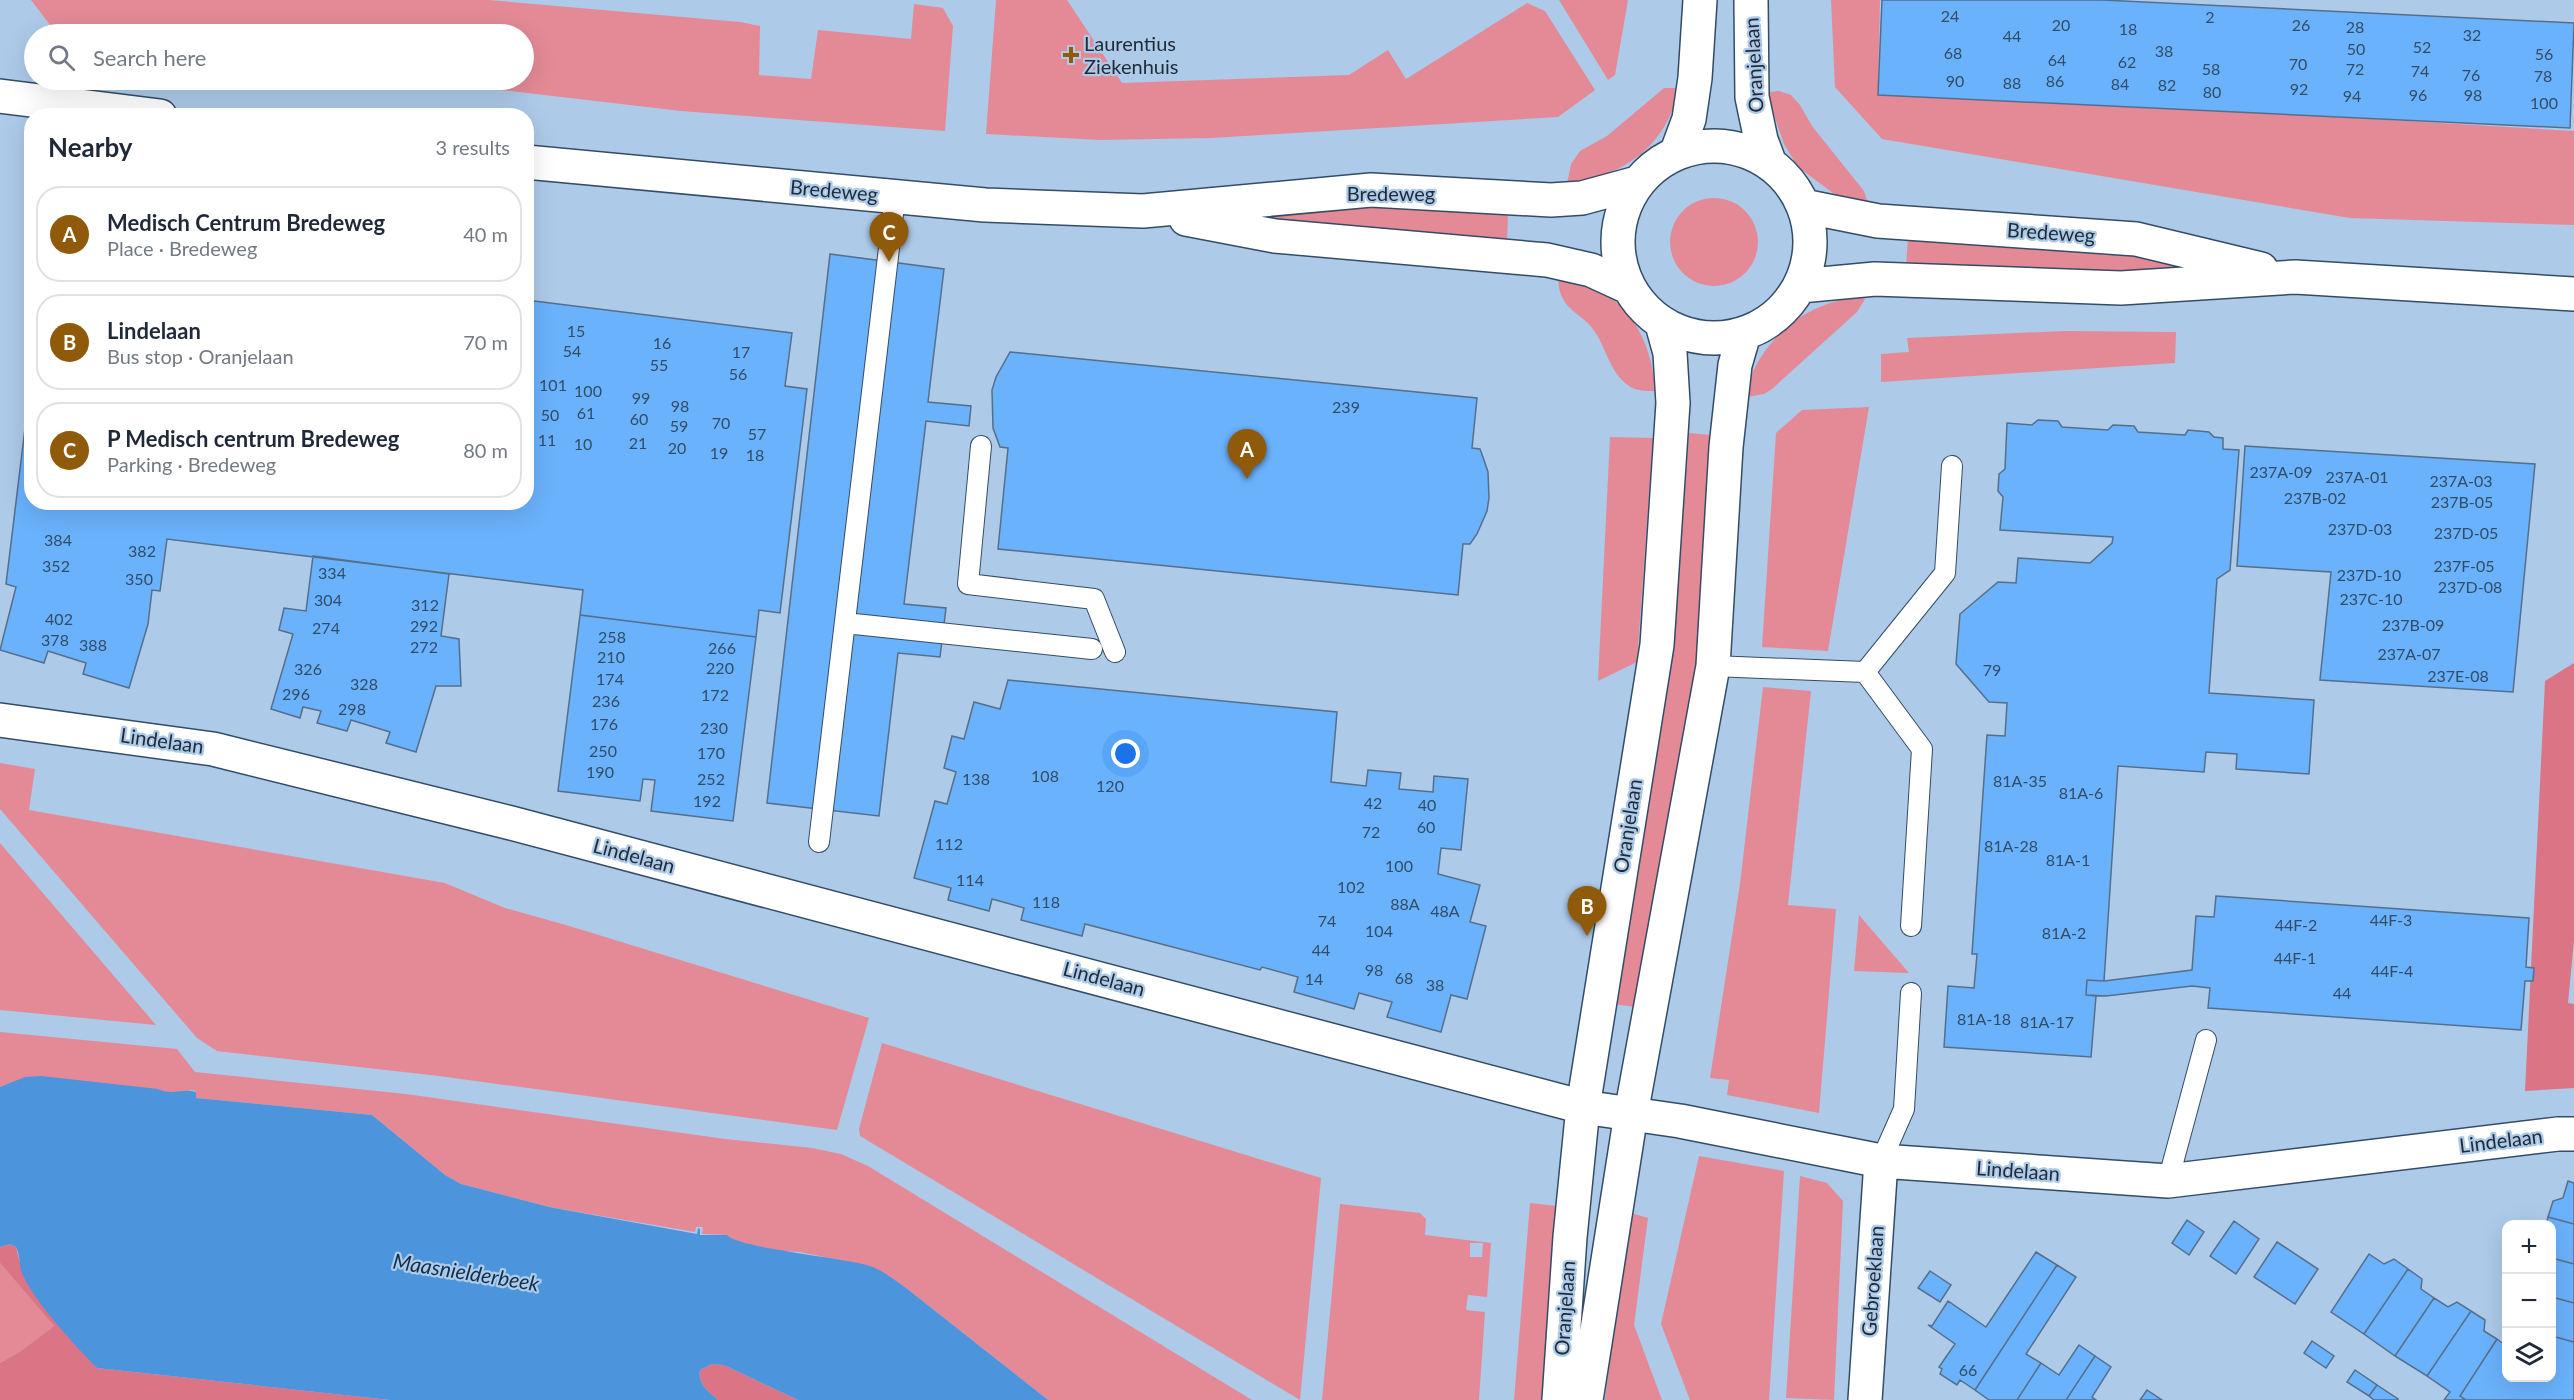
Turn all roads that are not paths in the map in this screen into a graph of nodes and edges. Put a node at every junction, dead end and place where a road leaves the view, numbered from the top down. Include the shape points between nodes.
1 (1700, 0) edge
2 (1751, 0) edge
3 (0, 96) edge
4 (96, 108) edge
5 (1676, 154) junction
6 (534, 163) edge
7 (1770, 164) junction
8 (1637, 183) junction
9 (895, 197) junction
10 (1803, 206) junction
11 (1143, 212) junction
12 (2295, 277) junction
13 (1800, 286) junction
14 (1628, 287) junction
15 (2574, 294) edge
16 (1662, 324) junction
17 (1744, 334) junction
18 (981, 446) dead end
19 (1952, 466) dead end
20 (845, 623) junction
21 (1092, 649) dead end
22 (1115, 652) dead end
23 (1713, 666) junction
24 (1865, 672) junction
25 (0, 720) edge
26 (819, 842) dead end
27 (1911, 926) dead end
28 (1911, 993) dead end
29 (2206, 1040) dead end
30 (1583, 1107) junction
31 (1631, 1114) junction
32 (2574, 1134) edge
33 (1881, 1161) junction
34 (2168, 1181) junction
35 (1559, 1400) edge
36 (1586, 1400) edge
37 (1865, 1400) edge

1 - 5 street via 1689,120
2 - 7 street, Oranjelaan via 1752,98
3 - 4 street
5 - 7 street via 1700,147 1724,147 1748,152
5 - 8 street via 1654,166
6 - 9 street, Bredeweg
7 - 10 street via 1784,176
8 - 11 street, Bredeweg via 1571,199 1371,190
8 - 14 street via 1621,216 1618,234
9 - 11 street, Bredeweg via 986,206
9 - 20 lane
10 - 12 street, Bredeweg via 1878,221 2136,239
10 - 13 street via 1810,246
11 - 14 street, Bredeweg via 1275,236 1547,260 1591,270
12 - 13 street, Bredeweg via 2121,288 1875,279
12 - 15 street, Bredeweg
13 - 17 street via 1780,312
14 - 16 street via 1642,307
16 - 17 street via 1688,335 1716,339
16 - 30 street, Oranjelaan via 1670,353 1673,403 1657,645
17 - 23 street, Oranjelaan via 1735,365 1726,447
18 - 22 lane via 968,584 1094,599
19 - 24 lane via 1945,573
20 - 21 lane
20 - 26 lane
23 - 24 lane
23 - 31 street, Oranjelaan
24 - 27 lane via 1922,748
25 - 30 street, Lindelaan via 213,749 511,823
28 - 33 lane via 1904,1109
29 - 34 lane
30 - 31 street, Lindelaan
30 - 35 street, Oranjelaan
31 - 33 street, Lindelaan
31 - 36 street, Oranjelaan
32 - 34 street, Lindelaan
33 - 34 street, Lindelaan
33 - 37 street, Gebroeklaan

